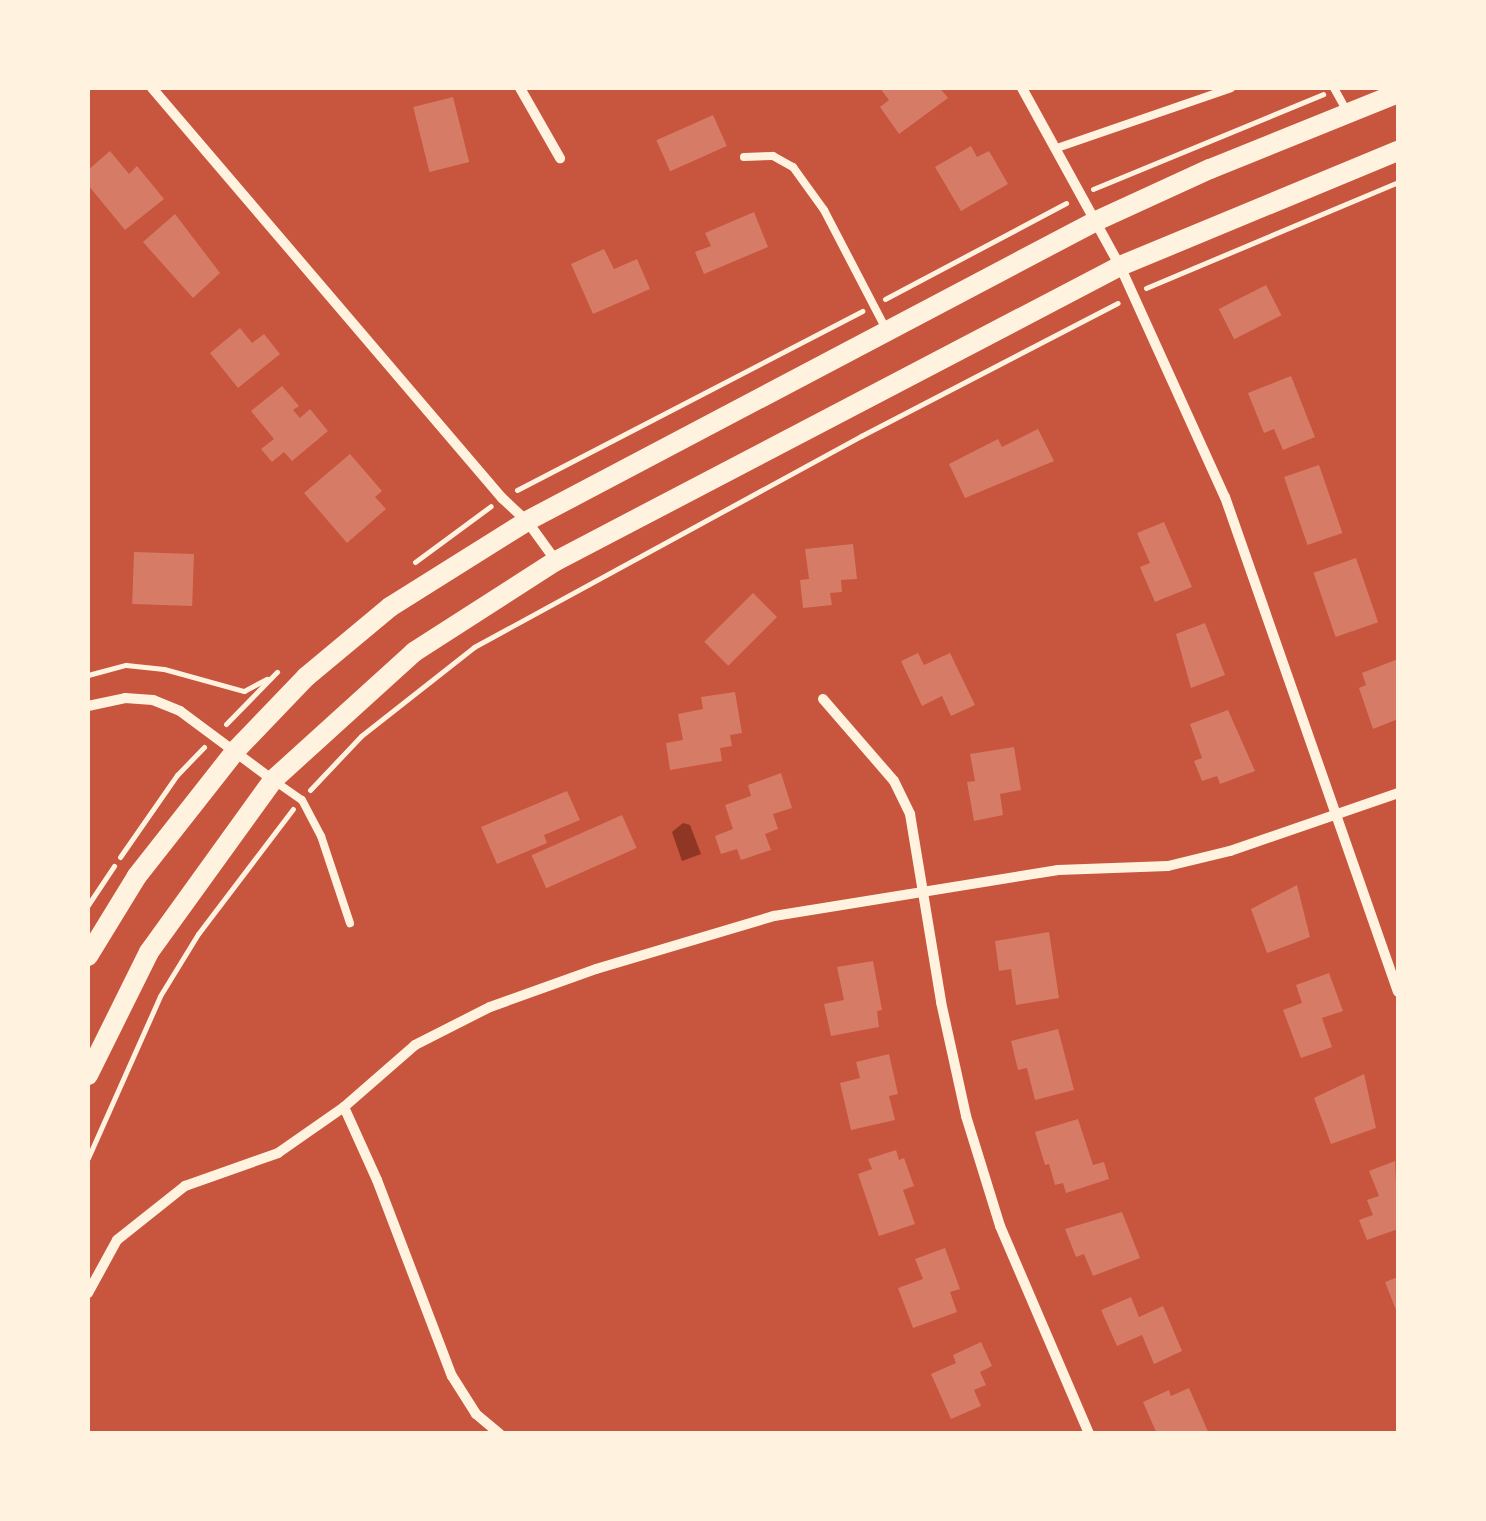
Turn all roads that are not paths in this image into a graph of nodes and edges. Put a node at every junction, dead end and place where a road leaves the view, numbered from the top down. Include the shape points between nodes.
1 (152, 88) edge
2 (520, 88) edge
3 (1022, 88) edge
4 (1231, 88) edge
5 (1334, 88) edge
6 (1220, 89) edge
7 (1398, 93) edge
8 (1348, 113) junction
9 (1058, 148) junction
10 (1398, 151) edge
11 (744, 157) dead end
12 (560, 158) dead end
13 (1094, 222) junction
14 (1120, 266) junction
15 (887, 331) junction
16 (527, 521) junction
17 (556, 561) junction
18 (823, 699) dead end
19 (88, 706) edge
20 (236, 750) junction
21 (273, 780) junction
22 (1398, 793) edge
23 (1336, 814) junction
24 (924, 890) junction
25 (350, 923) dead end
26 (88, 956) edge
27 (1398, 992) edge
28 (88, 1074) edge
29 (344, 1107) junction
30 (88, 1293) edge
31 (500, 1434) edge
32 (1089, 1434) edge

1 - 16 street
2 - 12 street
3 - 9 street
4 - 6 lane
5 - 8 lane
6 - 9 lane
7 - 8 main road
8 - 13 main road
9 - 13 street
10 - 14 main road
11 - 15 lane via 773,156 794,168 824,210
13 - 14 street
13 - 15 main road
14 - 17 main road
14 - 23 street via 1224,497
15 - 16 main road
16 - 17 street
16 - 20 main road via 390,607 306,677
17 - 21 main road via 414,652
18 - 24 street via 894,781 910,814
19 - 20 street via 153,700 180,710
20 - 21 street
20 - 26 main road via 137,876
21 - 25 lane via 302,800
21 - 28 main road via 149,952
22 - 23 street
23 - 24 street via 1168,866 1058,870
23 - 27 street
24 - 29 street via 774,916 490,1007 415,1045
24 - 32 street via 966,1116 1000,1226
29 - 30 street via 278,1153 185,1186 117,1240
29 - 31 street via 452,1376 476,1414

